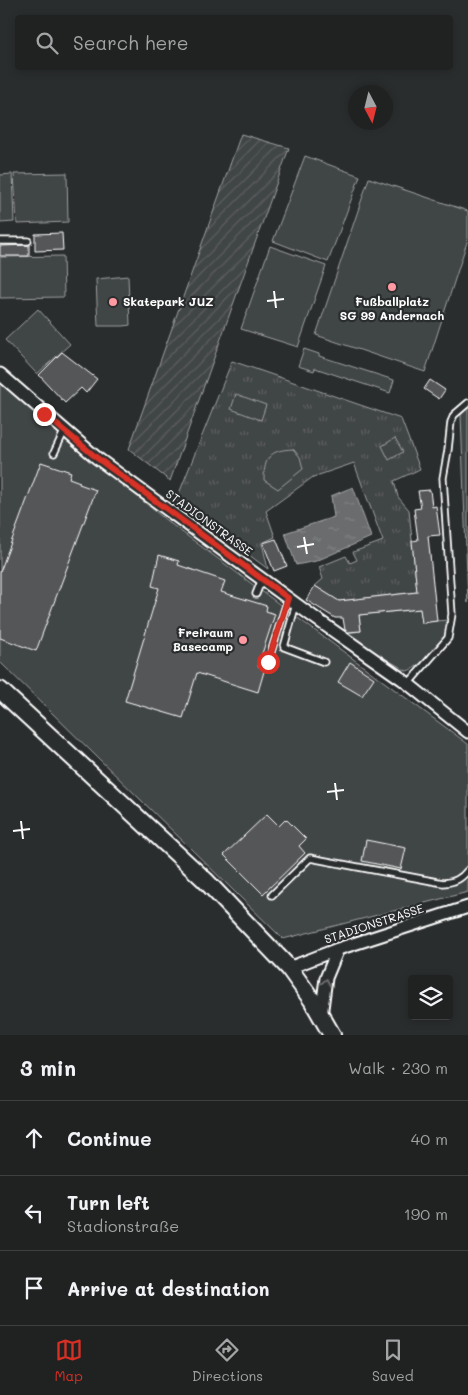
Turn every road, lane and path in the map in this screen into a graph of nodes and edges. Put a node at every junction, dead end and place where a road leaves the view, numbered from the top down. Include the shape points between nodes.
1 (0, 240) edge
2 (28, 241) dead end
3 (0, 374) edge
4 (468, 403) edge
5 (65, 432) junction
6 (54, 453) dead end
7 (262, 579) junction
8 (256, 594) dead end
9 (292, 601) junction
10 (268, 662) dead end
11 (324, 662) dead end
12 (408, 684) junction
13 (0, 690) edge
14 (468, 732) edge
15 (468, 870) edge
16 (272, 895) dead end
17 (468, 907) edge
18 (338, 949) junction
19 (289, 968) junction
20 (321, 1016) junction
21 (332, 1035) edge

1 - 2 lane
3 - 5 street, STADIONSTRASSE via 49,422
4 - 12 lane via 451,422 443,478 452,614 448,638
5 - 6 lane
5 - 7 street, STADIONSTRASSE
7 - 8 lane
7 - 9 street, STADIONSTRASSE
9 - 10 lane
9 - 11 lane via 284,647
9 - 12 street, STADIONSTRASSE
12 - 14 street, STADIONSTRASSE
13 - 19 street via 205,880
15 - 16 lane via 454,882 443,883 310,858
17 - 18 street, STADIONSTRASSE
18 - 19 street, STADIONSTRASSE
20 -> 18 street via 326,978
19 - 20 street
20 - 21 street

